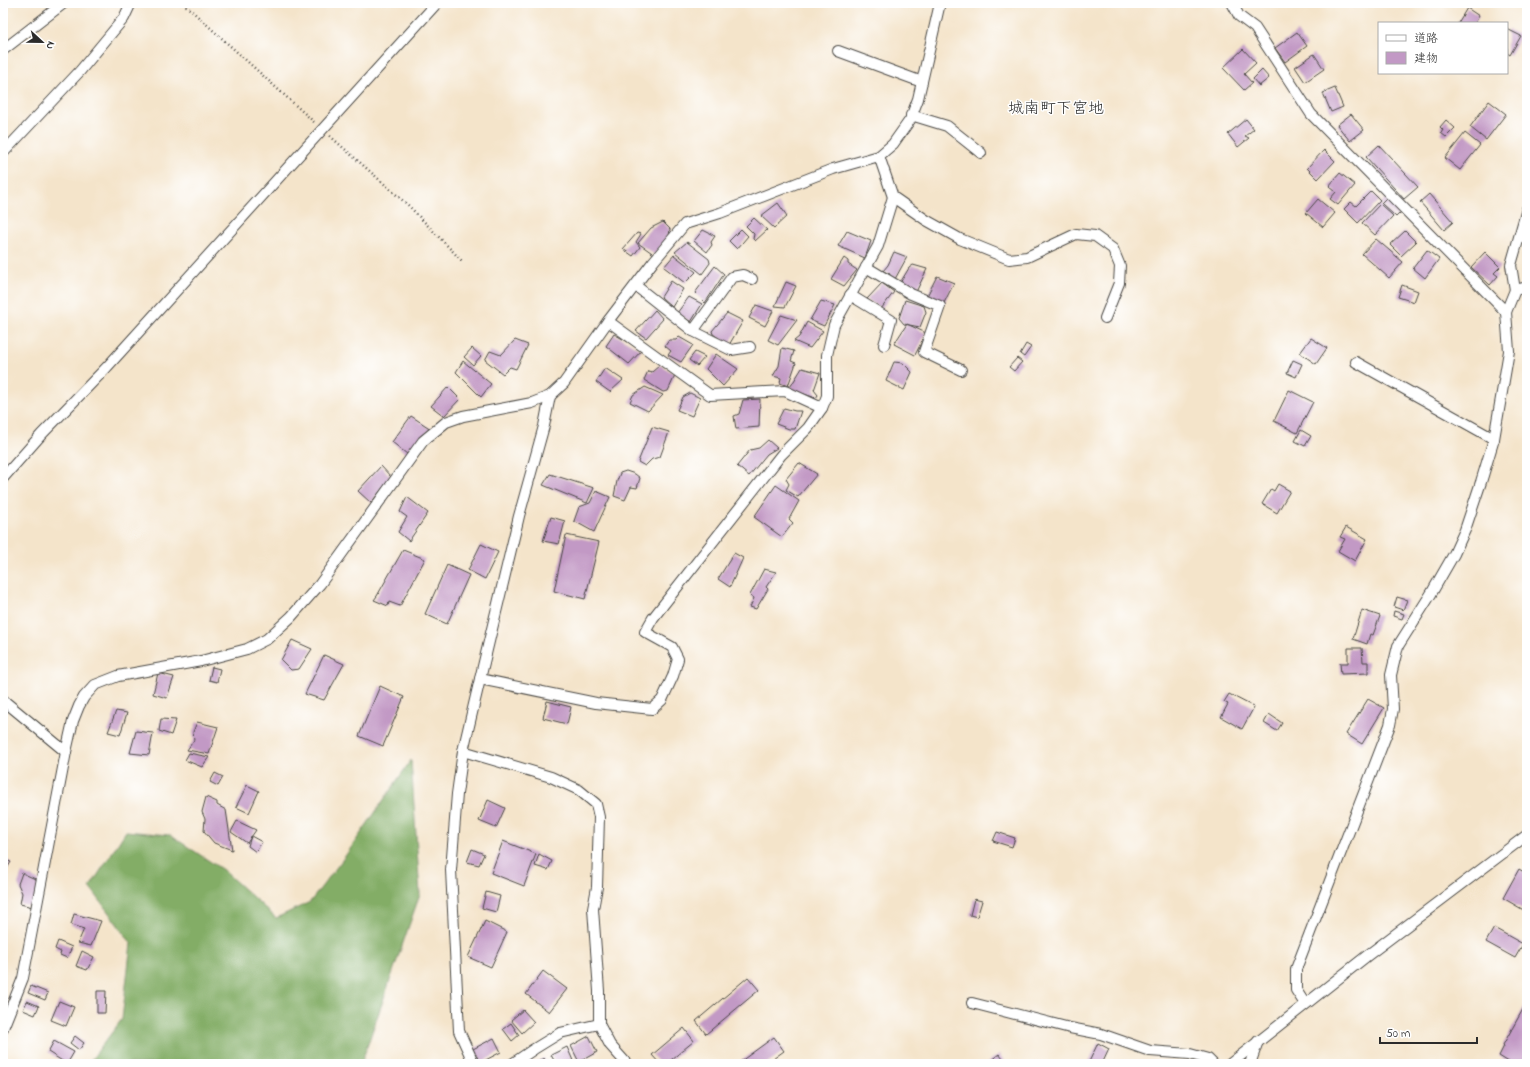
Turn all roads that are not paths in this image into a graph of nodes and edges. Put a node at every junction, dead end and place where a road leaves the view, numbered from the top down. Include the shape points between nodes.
1 (64, 3) edge
2 (131, 3) edge
3 (437, 3) edge
4 (940, 3) edge
5 (1232, 3) edge
6 (3, 50) edge
7 (838, 51) dead end
8 (922, 82) junction
9 (911, 115) junction
10 (3, 153) edge
11 (980, 153) dead end
12 (879, 156) junction
13 (893, 197) junction
14 (1527, 209) edge
15 (866, 267) junction
16 (752, 279) dead end
17 (636, 286) junction
18 (1527, 287) edge
19 (1515, 290) junction
20 (850, 295) junction
21 (1506, 312) junction
22 (1105, 318) dead end
23 (608, 321) junction
24 (693, 331) junction
25 (884, 345) dead end
26 (750, 347) dead end
27 (1356, 362) dead end
28 (961, 370) dead end
29 (550, 396) junction
30 (822, 408) junction
31 (1494, 439) junction
32 (3, 478) edge
33 (480, 679) junction
34 (3, 700) edge
35 (463, 751) junction
36 (66, 752) junction
37 (1527, 835) edge
38 (972, 1003) dead end
39 (1305, 1004) junction
40 (599, 1024) junction
41 (3, 1028) edge
42 (1258, 1041) junction
43 (474, 1064) edge
44 (512, 1064) edge
45 (627, 1064) edge
46 (1213, 1064) edge
47 (1230, 1064) edge
48 (1250, 1064) edge

1 - 6 street
2 - 10 street via 124,18 80,71
3 - 32 street via 107,368
4 - 8 street
5 - 21 street via 1238,16 1255,28 1311,114
7 - 8 street
8 - 9 street
9 - 11 street via 947,126
9 - 12 street via 893,144
12 - 13 street
12 - 17 street via 833,169 685,224
13 - 15 street via 878,246
13 - 22 street via 960,239 1009,258 1027,257 1076,234 1095,236 1113,249 1120,266 1119,283
14 - 19 street via 1511,266
15 - 20 street
15 - 28 street via 911,294 940,306 924,352
16 - 24 street via 743,275 732,277
17 - 23 street
17 - 24 street
18 - 19 street
19 - 21 street
20 - 25 street via 891,320
20 - 30 street via 834,325 827,354 827,396
21 - 31 street via 1509,351
23 - 29 street via 564,383
23 - 30 street via 710,395 785,391
24 - 26 street via 731,350
27 - 31 street
29 - 33 street
29 - 36 street via 532,403 463,416 446,422 423,441 320,584 291,617 267,639 247,649 200,661 118,676 95,685 79,706
30 - 33 street via 808,428 781,455 653,618 645,632 672,647 678,659 662,700 652,708 596,703
31 - 39 street via 1454,554 1398,646 1391,674 1393,709 1390,725 1296,969 1296,990
33 - 35 street
34 - 36 street
35 - 40 street via 552,777 579,790 596,804 599,817 593,909
35 - 43 street via 451,870 459,1031
36 - 41 street via 23,978
37 - 39 street
38 - 46 street via 1101,1034 1150,1050 1190,1054 1208,1059
39 - 42 street
40 - 44 street via 560,1034
40 - 45 street via 610,1045
42 - 47 street
42 - 48 street

